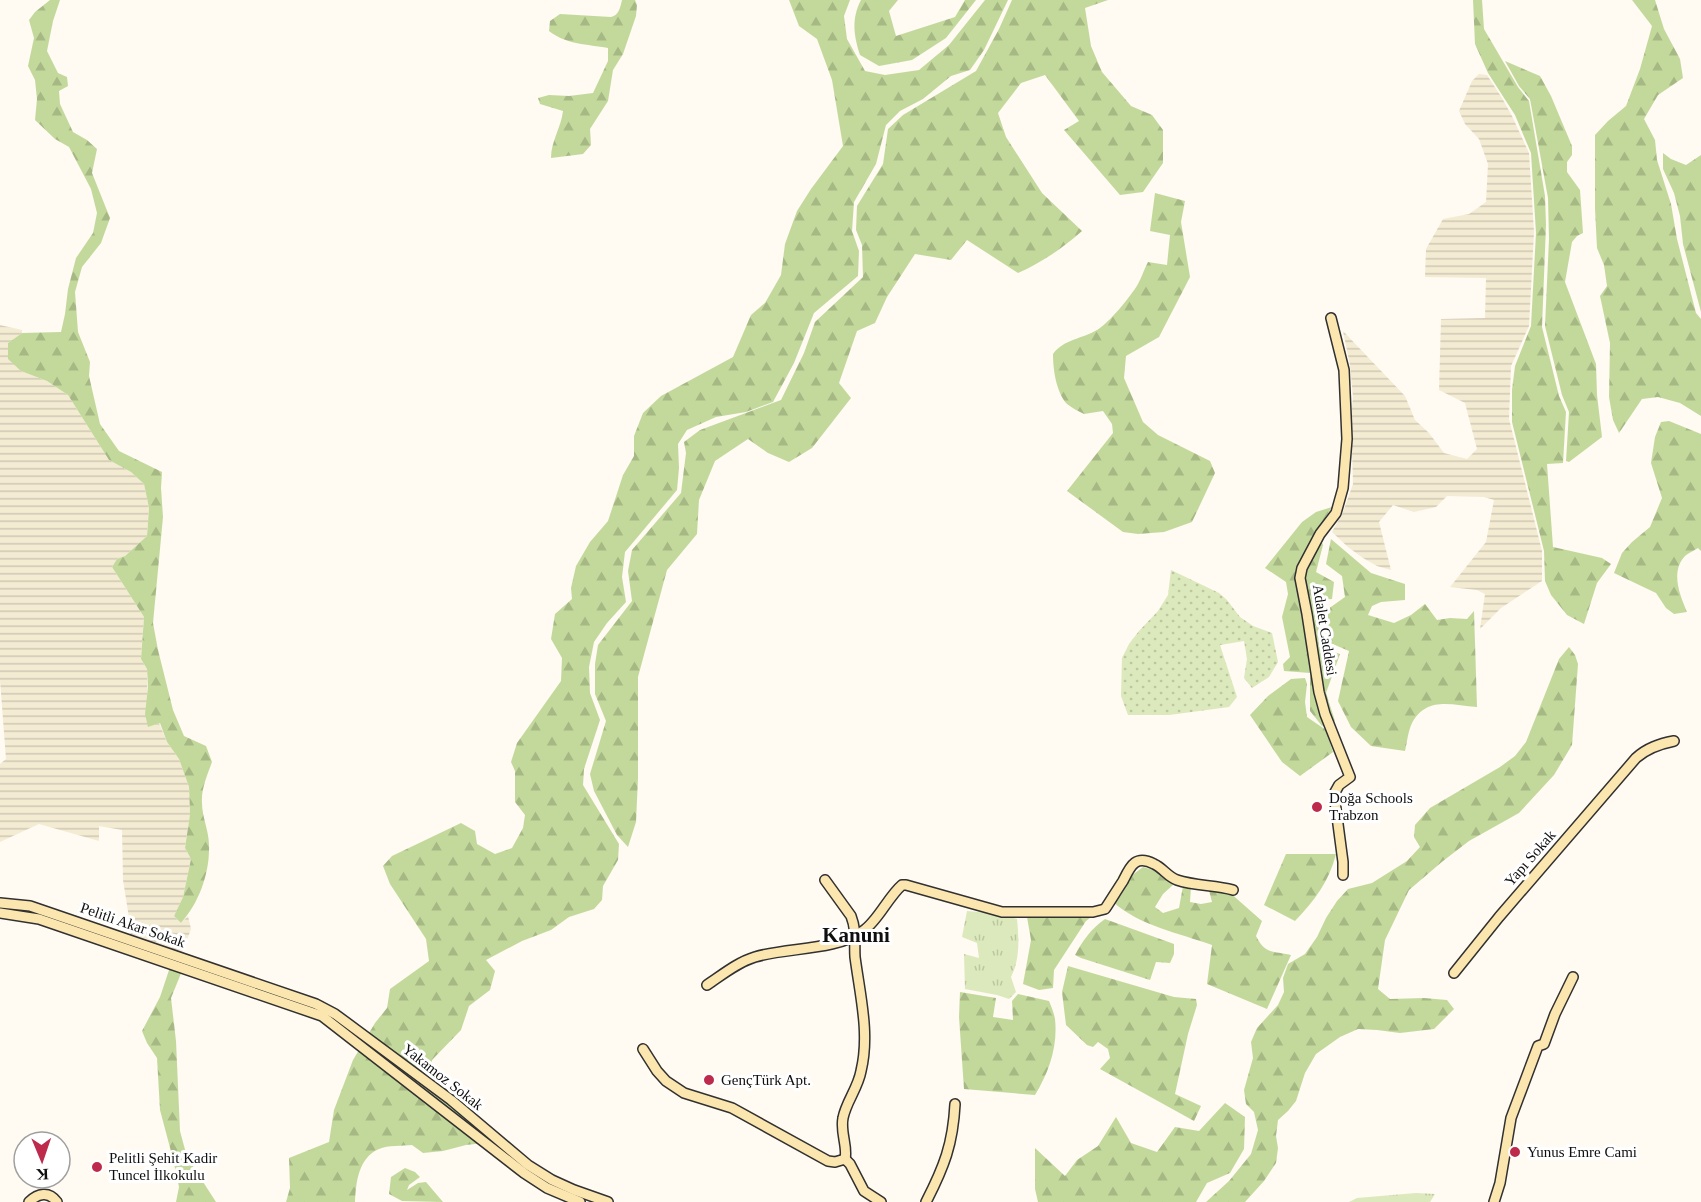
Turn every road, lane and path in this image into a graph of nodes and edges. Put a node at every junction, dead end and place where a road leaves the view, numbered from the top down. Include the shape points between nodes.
1 (1330, 318) dead end
2 (1674, 741) dead end
3 (1343, 875) dead end
4 (825, 880) dead end
5 (1233, 891) dead end
6 (0, 903) edge
7 (0, 913) edge
8 (856, 934) junction
9 (1454, 973) dead end
10 (1573, 977) dead end
11 (707, 985) dead end
12 (254, 987) junction
13 (643, 1049) dead end
14 (955, 1104) dead end
15 (845, 1159) junction
16 (550, 1184) junction
17 (29, 1202) edge
18 (57, 1202) edge
19 (580, 1202) edge
20 (608, 1202) edge
21 (881, 1202) edge
22 (926, 1202) edge
23 (1494, 1202) edge

1 - 3 street, Adalet Caddesi via 1345,380 1347,439 1343,488 1336,513 1320,534 1300,578 1319,692 1350,777 1334,794
2 - 9 street, Yapı Sokak via 1647,749 1636,758
4 - 8 street via 851,916
5 - 8 street via 1171,878 1148,861 1134,862 1105,909 1093,912 1002,912 902,885 869,926
6 - 12 street, Pelitli Akar Sokak via 30,906
7 - 12 street, Pelitli Akar Sokak via 39,919
8 - 11 street via 818,946 756,957
8 - 15 street via 864,1038 858,1083 842,1120
10 - 23 street via 1544,1044 1538,1046 1514,1107
12 - 16 street, Yakamoz Sokak via 322,1016 524,1173
13 - 15 street via 666,1081 684,1094 732,1108 828,1161
14 - 22 street via 951,1142
15 - 21 street via 864,1191
16 - 19 street, Yakamoz Sokak
16 - 20 street, Yakamoz Sokak
17 - 18 street via 47,1194

